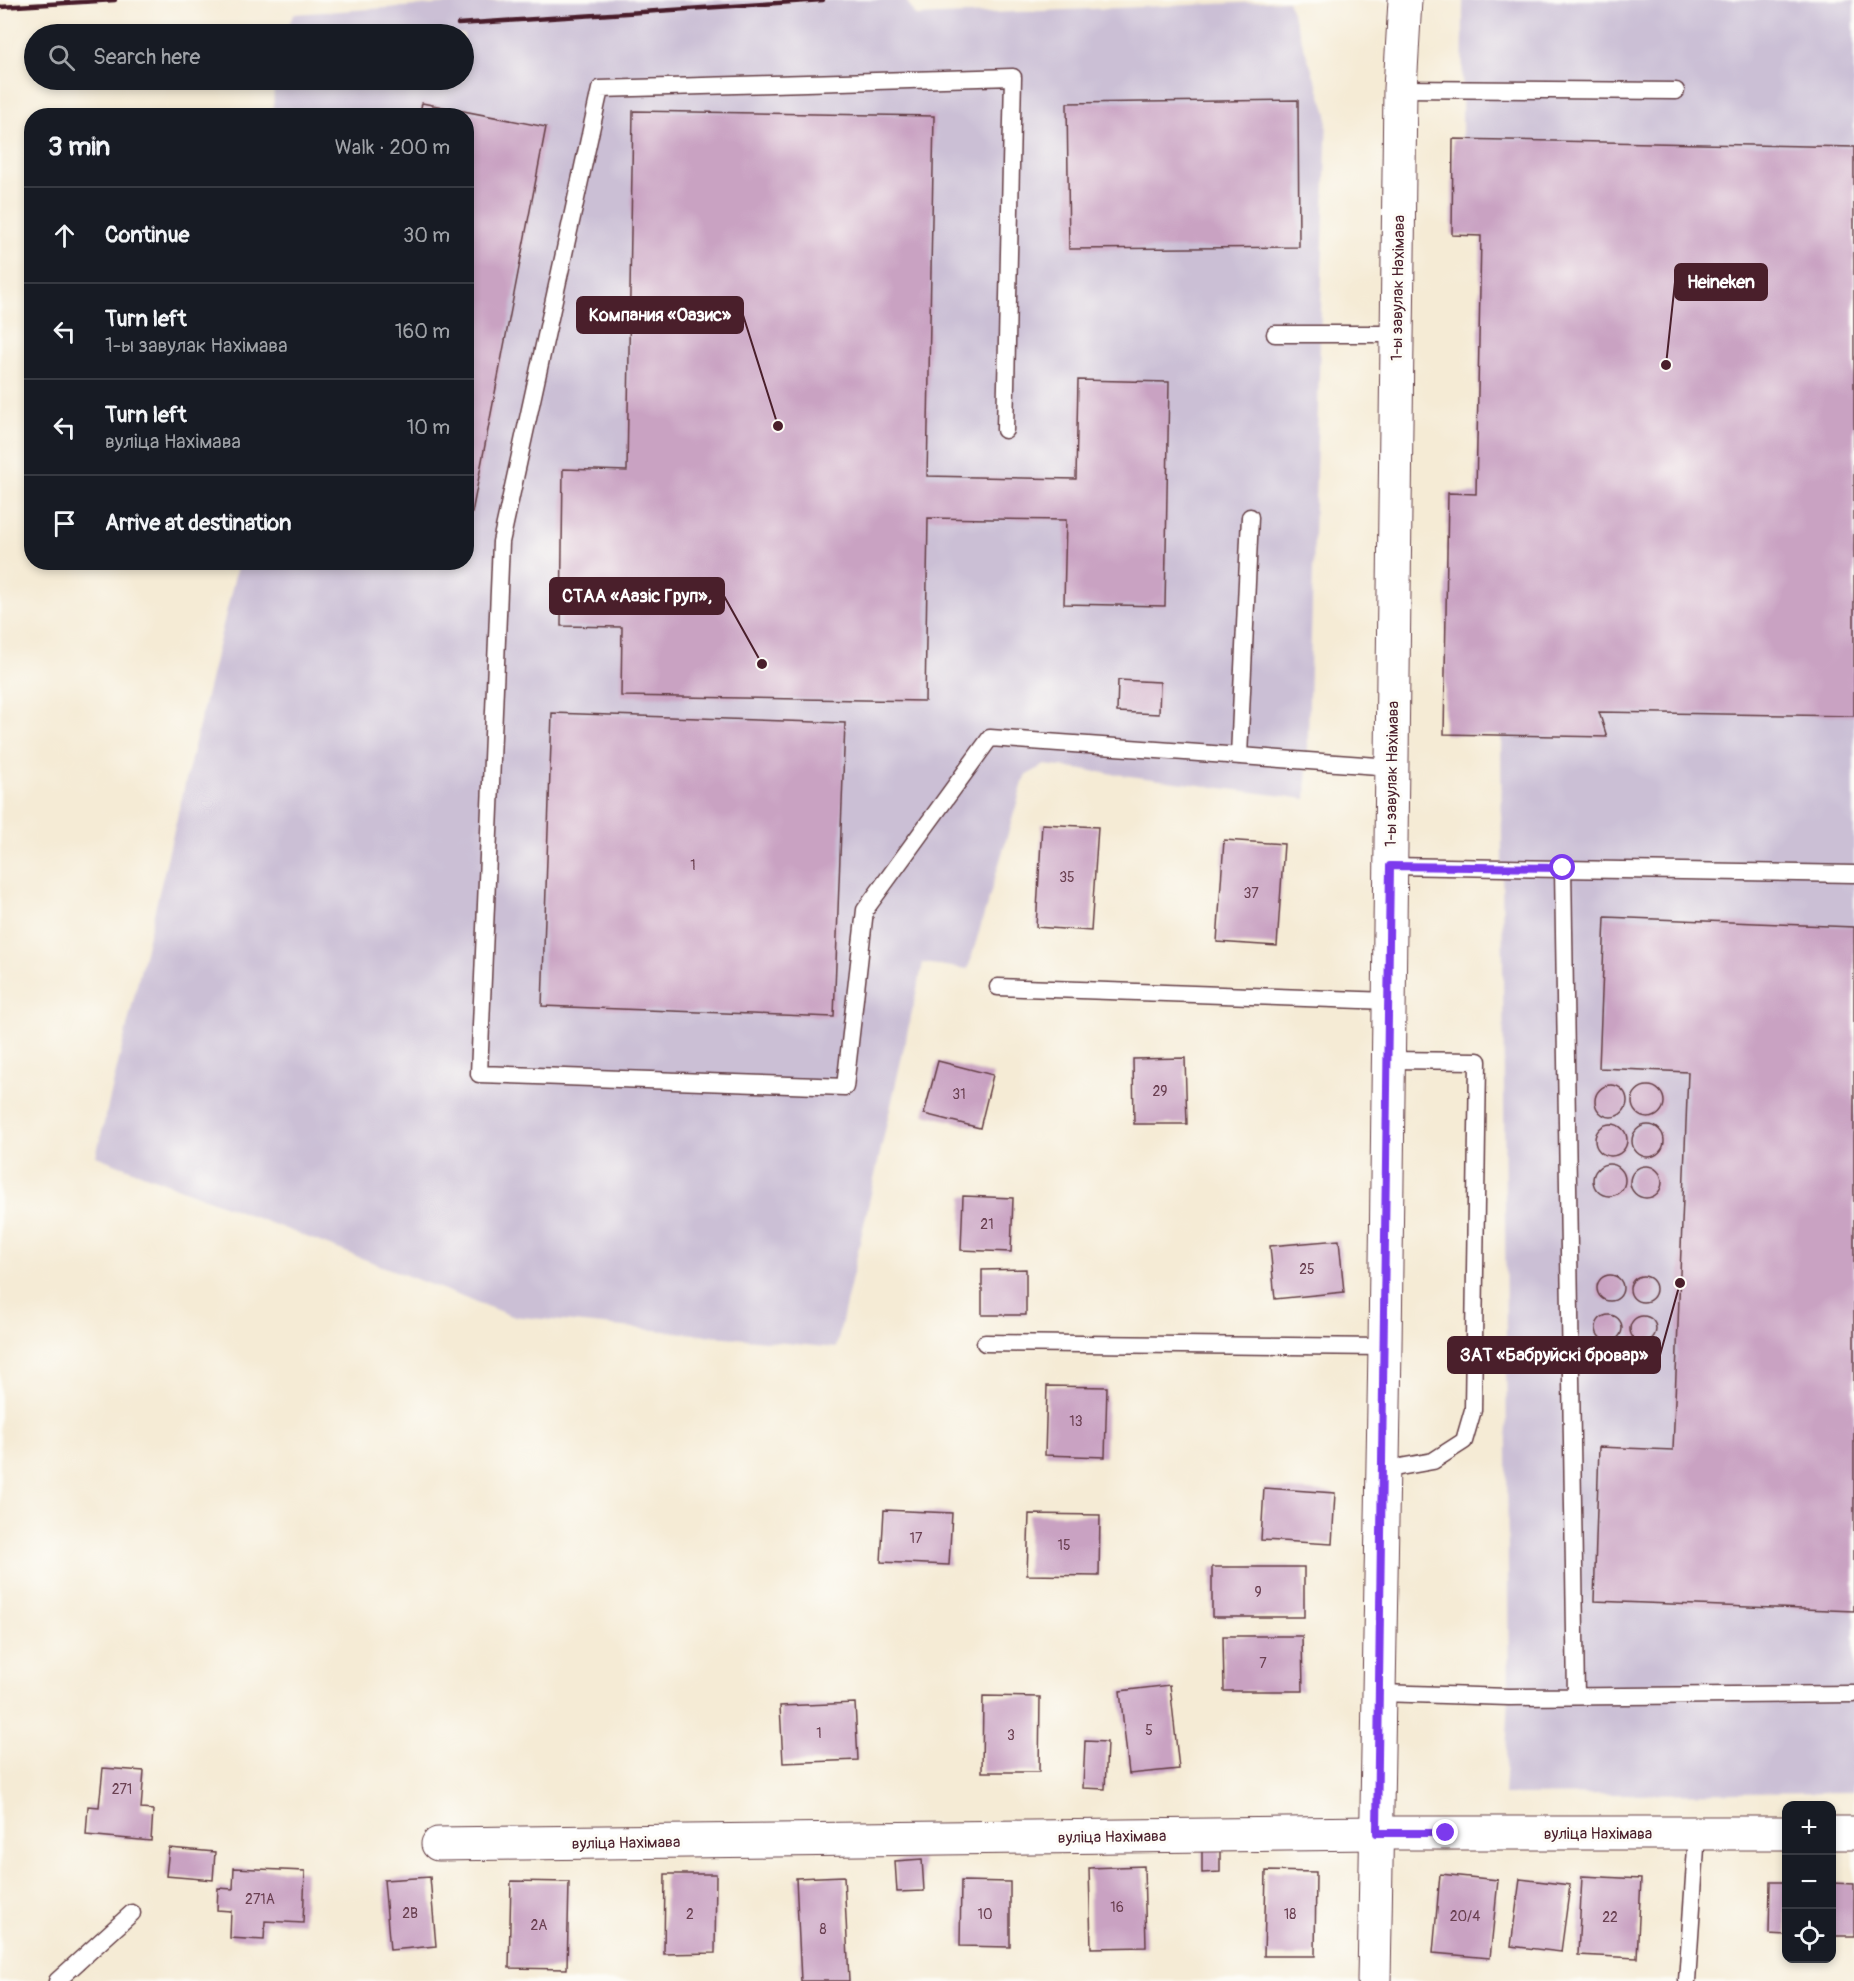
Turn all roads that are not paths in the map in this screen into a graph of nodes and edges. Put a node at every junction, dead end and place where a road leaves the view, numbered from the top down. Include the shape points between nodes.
1 (1405, 0) edge
2 (1400, 89) junction
3 (1676, 91) dead end
4 (1275, 334) dead end
5 (1396, 334) junction
6 (1005, 430) dead end
7 (1250, 518) dead end
8 (1239, 756) junction
9 (1392, 767) junction
10 (1390, 866) junction
11 (1563, 868) junction
12 (1854, 874) edge
13 (998, 987) dead end
14 (1389, 1001) junction
15 (1388, 1059) junction
16 (985, 1343) dead end
17 (1385, 1347) junction
18 (1383, 1470) junction
19 (1379, 1693) junction
20 (1854, 1694) edge
21 (1576, 1696) junction
22 (1377, 1833) junction
23 (1698, 1833) junction
24 (1782, 1833) edge
25 (1836, 1833) edge
26 (1854, 1833) edge
27 (438, 1844) dead end
28 (132, 1913) dead end
29 (57, 1981) edge
30 (1374, 1981) edge
31 (1687, 1981) edge

1 - 2 street, 1-ы завулак Нахімава
2 - 3 lane
2 - 5 street, 1-ы завулак Нахімава
4 - 5 lane
5 - 9 street, 1-ы завулак Нахімава
6 - 8 lane via 1013,77 600,88 501,542 479,1074 845,1088 865,910 990,738
7 - 8 lane
8 - 9 lane
9 - 10 street, 1-ы завулак Нахімава
10 - 11 lane
10 - 14 street, 1-ы завулак Нахімава
11 - 12 lane
11 - 21 lane
13 - 14 lane
14 - 15 street, 1-ы завулак Нахімава
15 - 17 street, 1-ы завулак Нахімава
15 - 18 lane via 1478,1061 1473,1410 1464,1442 1433,1461
16 - 17 lane
17 - 18 street, 1-ы завулак Нахімава
18 - 19 street, 1-ы завулак Нахімава
19 - 21 lane
19 - 22 street, 1-ы завулак Нахімава
20 - 21 lane
22 - 23 street, вуліца Нахімава
22 - 27 street, вуліца Нахімава
22 - 30 street, 1-ы завулак Нахімава
23 - 24 street, вуліца Нахімава
23 - 31 lane
25 - 26 street
28 - 29 lane

